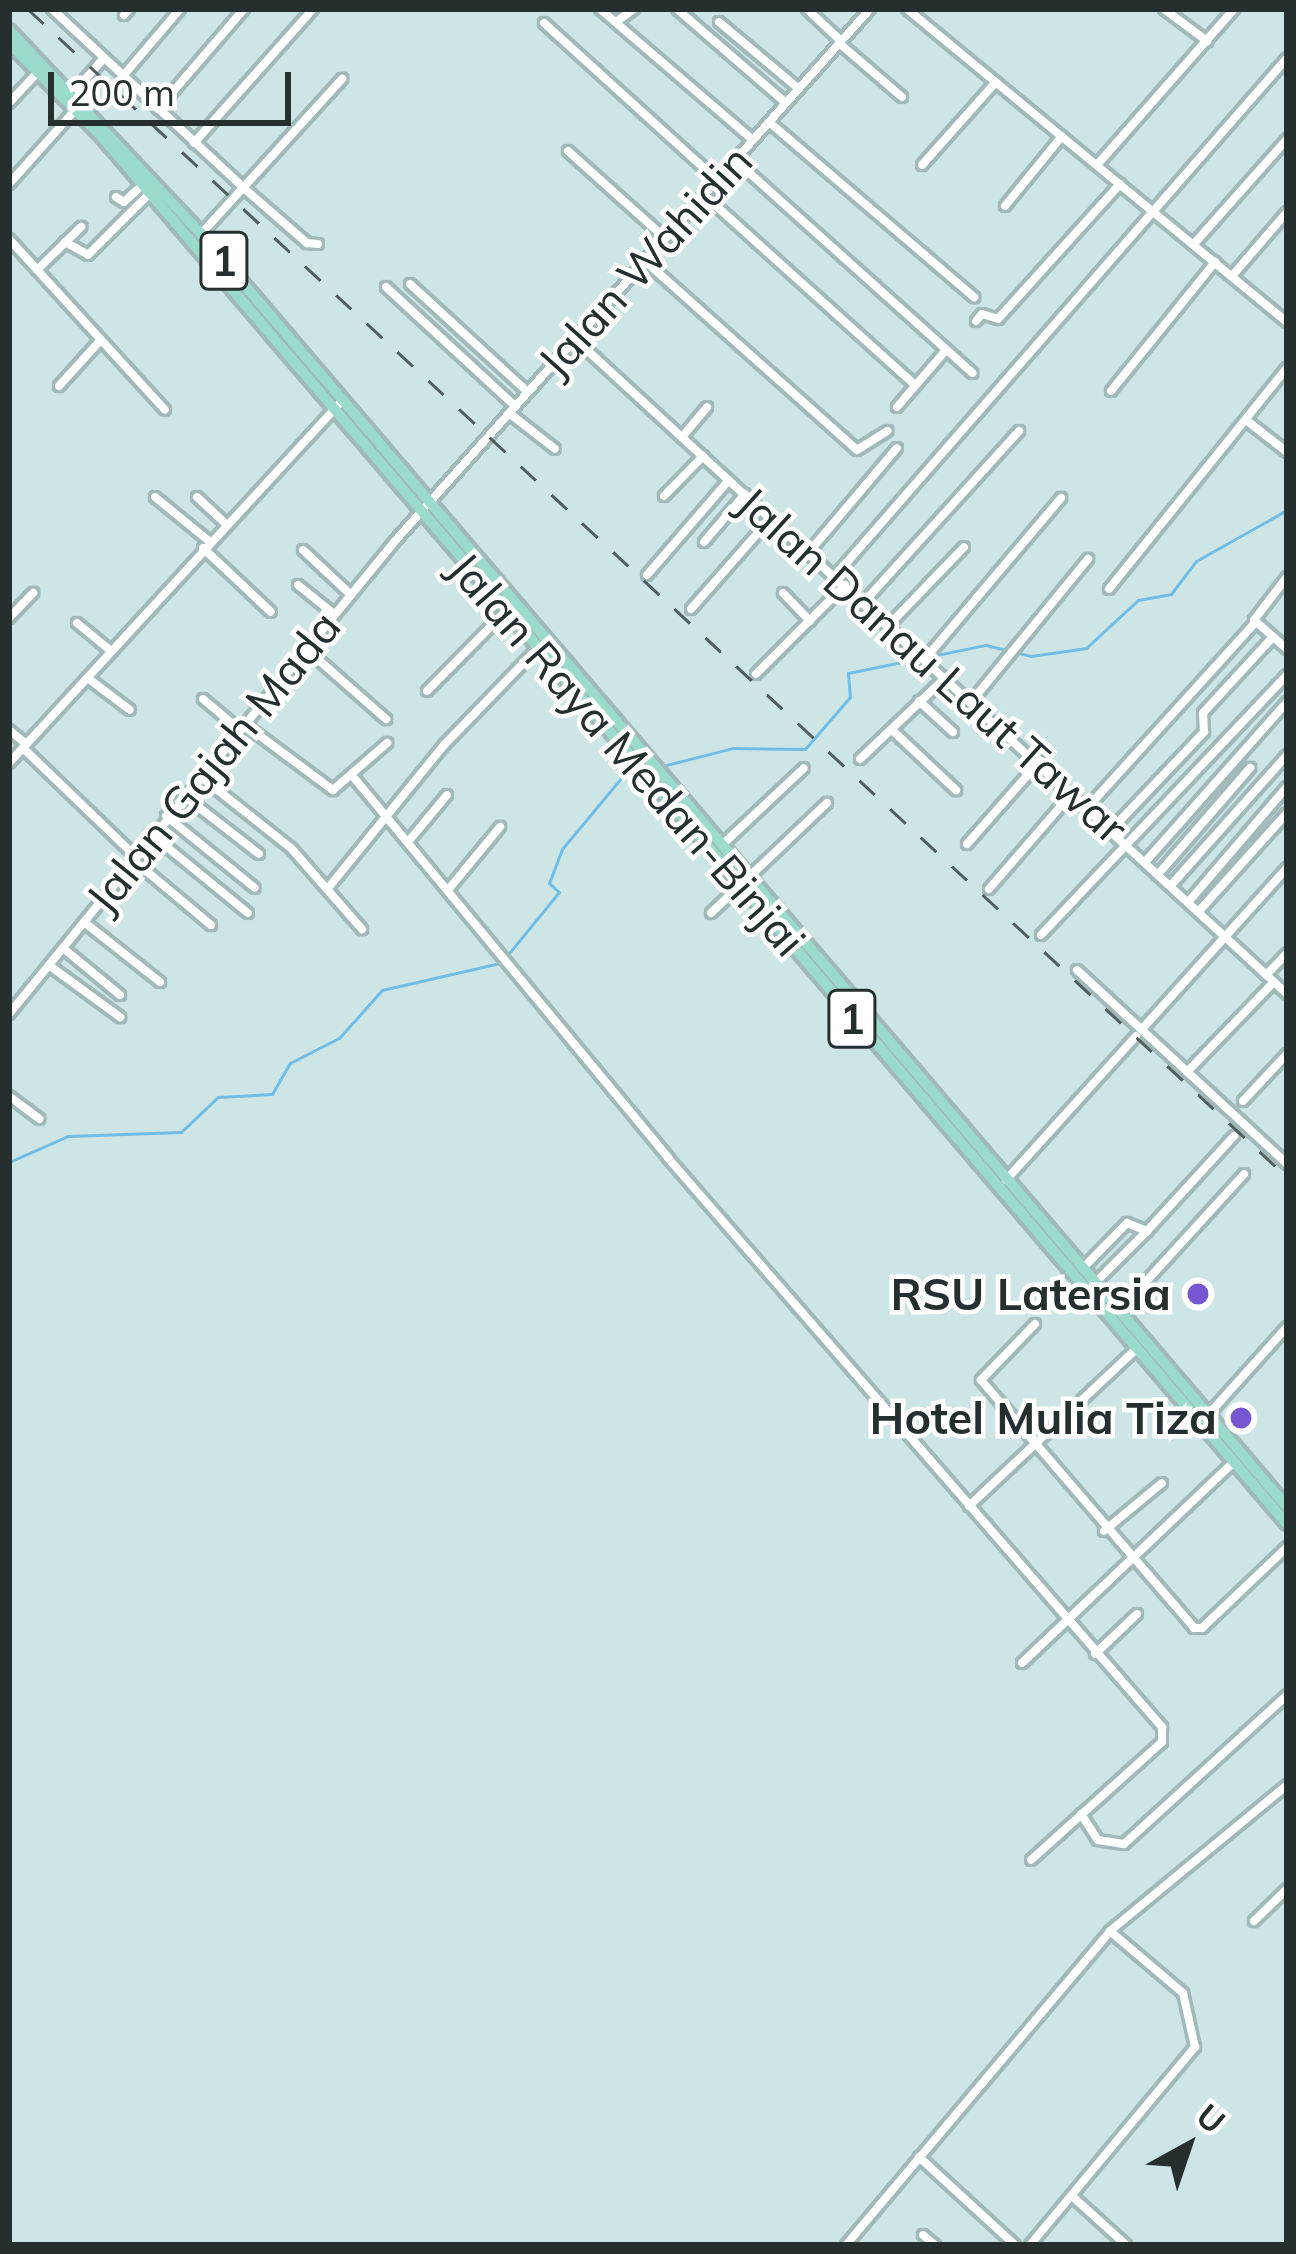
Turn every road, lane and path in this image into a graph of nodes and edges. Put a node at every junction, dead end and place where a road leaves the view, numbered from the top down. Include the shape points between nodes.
1 (52, 9) edge
2 (180, 9) edge
3 (244, 9) edge
4 (313, 9) edge
5 (601, 9) edge
6 (634, 9) edge
7 (677, 9) edge
8 (807, 9) edge
9 (870, 9) edge
10 (908, 9) edge
11 (1165, 9) edge
12 (1234, 9) edge
13 (616, 22) junction
14 (719, 22) dead end
15 (544, 23) dead end
16 (9, 30) edge
17 (1207, 41) junction
18 (840, 42) junction
19 (9, 43) edge
20 (104, 58) junction
21 (1287, 58) edge
22 (39, 71) junction
23 (123, 76) junction
24 (342, 79) dead end
25 (996, 82) junction
26 (799, 89) junction
27 (74, 92) junction
28 (902, 97) dead end
29 (9, 103) edge
30 (786, 103) junction
31 (76, 108) junction
32 (158, 109) junction
33 (769, 122) junction
34 (1062, 136) junction
35 (1287, 139) edge
36 (753, 140) junction
37 (194, 143) junction
38 (568, 152) dead end
39 (736, 160) junction
40 (922, 165) dead end
41 (1097, 165) junction
42 (717, 180) junction
43 (9, 184) edge
44 (1120, 184) junction
45 (246, 190) junction
46 (144, 191) junction
47 (704, 195) junction
48 (116, 196) dead end
49 (1005, 206) dead end
50 (1152, 211) junction
51 (1287, 212) edge
52 (81, 227) dead end
53 (201, 234) junction
54 (9, 238) edge
55 (665, 238) junction
56 (65, 242) junction
57 (318, 244) dead end
58 (1193, 244) junction
59 (645, 261) junction
60 (1215, 262) junction
61 (37, 270) junction
62 (1232, 276) junction
63 (410, 284) dead end
64 (386, 287) dead end
65 (974, 297) dead end
66 (1287, 307) edge
67 (1283, 319) edge
68 (976, 321) dead end
69 (574, 340) junction
70 (98, 343) junction
71 (946, 350) junction
72 (1287, 368) edge
73 (972, 373) dead end
74 (915, 385) junction
75 (59, 386) dead end
76 (1111, 391) dead end
77 (528, 392) junction
78 (338, 406) junction
79 (707, 407) dead end
80 (897, 407) dead end
81 (512, 409) junction
82 (165, 410) dead end
83 (1246, 420) junction
84 (887, 430) dead end
85 (1019, 431) dead end
86 (682, 436) junction
87 (897, 448) dead end
88 (555, 449) dead end
89 (1287, 452) edge
90 (703, 456) junction
91 (729, 480) junction
92 (745, 494) junction
93 (664, 496) dead end
94 (155, 497) dead end
95 (197, 497) dead end
96 (1061, 498) dead end
97 (424, 507) junction
98 (771, 518) junction
99 (224, 523) junction
100 (704, 542) dead end
101 (206, 545) junction
102 (964, 548) dead end
103 (303, 550) dead end
104 (809, 552) junction
105 (1088, 559) dead end
106 (646, 575) dead end
107 (835, 576) junction
108 (1287, 577) edge
109 (298, 585) dead end
110 (845, 585) junction
111 (1108, 589) dead end
112 (33, 592) dead end
113 (783, 592) dead end
114 (350, 594) junction
115 (864, 602) junction
116 (691, 609) dead end
117 (506, 611) junction
118 (272, 612) dead end
119 (334, 614) junction
120 (9, 618) edge
121 (811, 620) junction
122 (1256, 622) junction
123 (76, 623) dead end
124 (889, 625) junction
125 (1273, 637) junction
126 (305, 648) junction
127 (1287, 649) edge
128 (537, 650) junction
129 (111, 651) junction
130 (926, 660) junction
131 (756, 674) dead end
132 (1287, 675) edge
133 (946, 677) junction
134 (88, 679) junction
135 (427, 692) dead end
136 (203, 699) dead end
137 (919, 701) junction
138 (971, 702) junction
139 (1287, 703) edge
140 (130, 710) dead end
141 (386, 719) dead end
142 (242, 727) junction
143 (9, 730) edge
144 (892, 730) junction
145 (952, 732) dead end
146 (387, 743) dead end
147 (24, 746) junction
148 (1287, 755) edge
149 (860, 759) dead end
150 (1040, 761) junction
151 (9, 763) edge
152 (804, 768) dead end
153 (1250, 768) dead end
154 (200, 776) junction
155 (355, 779) junction
156 (1287, 787) edge
157 (956, 790) dead end
158 (1073, 792) junction
159 (182, 795) junction
160 (447, 795) dead end
161 (827, 803) dead end
162 (1088, 807) junction
163 (1287, 813) edge
164 (384, 815) junction
165 (166, 817) junction
166 (500, 826) dead end
167 (1112, 830) junction
168 (151, 834) junction
169 (408, 842) junction
170 (967, 844) dead end
171 (722, 846) junction
172 (1131, 847) junction
173 (260, 854) dead end
174 (133, 857) junction
175 (1146, 861) junction
176 (1287, 868) edge
177 (1160, 872) junction
178 (746, 882) junction
179 (1172, 883) junction
180 (328, 887) junction
181 (255, 888) dead end
182 (989, 889) dead end
183 (448, 890) junction
184 (1190, 900) junction
185 (1199, 910) junction
186 (248, 913) dead end
187 (711, 913) dead end
188 (84, 922) junction
189 (212, 925) dead end
190 (362, 929) dead end
191 (1041, 935) dead end
192 (1224, 937) junction
193 (63, 948) junction
194 (1287, 953) edge
195 (50, 966) junction
196 (1077, 970) dead end
197 (1270, 979) junction
198 (160, 982) dead end
199 (1287, 994) edge
200 (120, 995) dead end
201 (9, 1014) edge
202 (120, 1017) dead end
203 (1139, 1033) junction
204 (1287, 1054) edge
205 (1187, 1072) junction
206 (9, 1096) edge
207 (1243, 1101) dead end
208 (39, 1120) dead end
209 (1234, 1136) dead end
210 (1287, 1164) edge
211 (1244, 1174) dead end
212 (1006, 1180) junction
213 (1147, 1231) junction
214 (1082, 1269) junction
215 (1095, 1283) junction
216 (1119, 1311) junction
217 (1035, 1324) dead end
218 (1287, 1327) edge
219 (1136, 1349) junction
220 (1204, 1419) junction
221 (1031, 1444) junction
222 (1234, 1462) junction
223 (1162, 1483) dead end
224 (969, 1505) junction
225 (1287, 1507) edge
226 (1287, 1524) edge
227 (1104, 1531) junction
228 (1287, 1547) edge
229 (1130, 1558) junction
230 (1137, 1614) dead end
231 (1066, 1620) junction
232 (1095, 1654) junction
233 (1022, 1663) dead end
234 (1287, 1695) edge
235 (1287, 1785) edge
236 (1081, 1814) junction
237 (1031, 1860) dead end
238 (1287, 1889) edge
239 (1254, 1921) dead end
240 (1110, 1930) junction
241 (919, 2157) junction
242 (1072, 2196) junction
243 (923, 2235) dead end
244 (846, 2245) edge
245 (935, 2245) edge
246 (1015, 2245) edge
247 (1030, 2245) edge
248 (1126, 2245) edge

1 - 20 street
2 - 23 street
3 - 32 street
4 - 37 street
5 - 13 street
6 - 13 street
7 - 30 street
8 - 18 street
9 - 18 street, Jalan Wahidin
10 - 25 street
11 - 17 street
12 - 17 street
13 - 36 street
14 - 26 street
15 - 42 street
16 - 27 main road, Jalan Raya Medan-Binjai / 1
17 - 41 street
18 - 26 street, Jalan Wahidin
18 - 28 street
19 - 22 main road, Jalan Raya Medan-Binjai / 1
20 - 23 street
20 - 27 street
21 - 50 street
22 - 29 street
22 - 31 main road, Jalan Raya Medan-Binjai / 1
23 - 32 street
24 - 45 street
25 - 34 street
25 - 40 street
26 - 30 street, Jalan Wahidin
27 - 53 main road, Jalan Raya Medan-Binjai / 1
30 - 33 street, Jalan Wahidin
31 - 43 street
31 - 46 main road, Jalan Raya Medan-Binjai / 1
32 - 37 street
33 - 36 street, Jalan Wahidin
33 - 65 street
34 - 41 street
34 - 49 street
35 - 58 street
36 - 39 street, Jalan Wahidin
37 - 45 street
38 - 55 street
39 - 42 street, Jalan Wahidin
39 - 71 street
41 - 44 street
42 - 47 street, Jalan Wahidin
44 - 50 street
44 - 68 street via 998,319 982,314
45 - 53 street
45 - 57 street
46 - 48 street via 124,202
46 - 56 street via 88,255
46 - 78 main road, Jalan Raya Medan-Binjai / 1
47 - 55 street, Jalan Wahidin
47 - 74 street
50 - 58 street
50 - 107 street
51 - 62 street
52 - 56 street
53 - 78 main road, Jalan Raya Medan-Binjai / 1
54 - 61 street
55 - 59 street, Jalan Wahidin
56 - 61 street
58 - 60 street
59 - 69 street, Jalan Wahidin
59 - 84 street via 857,450
60 - 62 street
60 - 76 street
61 - 70 street
62 - 67 street
63 - 77 street
64 - 81 street
66 - 67 street
69 - 77 street, Jalan Wahidin
69 - 86 street, Jalan Danau Laut Tawar
70 - 75 street
70 - 82 street
71 - 73 street
71 - 74 street
72 - 83 street
74 - 80 street
77 - 81 street, Jalan Wahidin
78 - 97 main road, Jalan Raya Medan-Binjai / 1
78 - 99 street
79 - 86 street
81 - 88 street
81 - 97 street, Jalan Wahidin
83 - 89 street
83 - 111 street
85 - 115 street
86 - 90 street, Jalan Danau Laut Tawar
87 - 104 street
90 - 91 street, Jalan Danau Laut Tawar
90 - 93 street
91 - 92 street, Jalan Danau Laut Tawar
91 - 106 street
92 - 98 street, Jalan Danau Laut Tawar
92 - 100 street
94 - 101 street
95 - 99 street
96 - 130 street
97 - 114 street, Jalan Gajah Mada
97 - 117 main road, Jalan Raya Medan-Binjai / 1
97 - 171 main road, Jalan Raya Medan-Binjai / 1
98 - 104 street, Jalan Danau Laut Tawar
98 - 116 street
99 - 101 street
101 - 118 street
101 - 129 street
102 - 124 street
103 - 114 street
104 - 107 street, Jalan Danau Laut Tawar
105 - 138 street
107 - 110 street, Jalan Danau Laut Tawar
108 - 122 street
109 - 119 street
110 - 115 street, Jalan Danau Laut Tawar
110 - 121 street
112 - 120 street
113 - 121 street
114 - 119 street, Jalan Gajah Mada
115 - 124 street, Jalan Danau Laut Tawar
117 - 128 main road, Jalan Raya Medan-Binjai / 1
117 - 135 street
119 - 126 street, Jalan Gajah Mada
121 - 131 street
122 - 125 street
122 - 162 street
123 - 129 street
124 - 130 street, Jalan Danau Laut Tawar
125 - 127 street
125 - 167 street via 1203,713 1204,732
126 - 141 street
126 - 142 street, Jalan Gajah Mada
128 - 164 street
128 - 178 main road, Jalan Raya Medan-Binjai / 1
129 - 134 street
130 - 133 street, Jalan Danau Laut Tawar
132 - 172 street
133 - 137 street
133 - 138 street, Jalan Danau Laut Tawar
134 - 140 street
134 - 147 street
136 - 142 street
137 - 144 street
137 - 145 street
138 - 150 street, Jalan Danau Laut Tawar
139 - 175 street
142 - 154 street, Jalan Gajah Mada
142 - 155 street via 333,790
143 - 147 street
144 - 149 street
144 - 157 street
146 - 155 street
147 - 151 street
147 - 174 street
148 - 179 street
150 - 158 street, Jalan Danau Laut Tawar
150 - 170 street
152 - 171 street
153 - 177 street
154 - 159 street, Jalan Gajah Mada
154 - 180 street
155 - 164 street
156 - 184 street
158 - 162 street, Jalan Danau Laut Tawar
158 - 182 street
159 - 165 street, Jalan Gajah Mada
159 - 173 street
160 - 169 street
161 - 178 street
162 - 167 street, Jalan Danau Laut Tawar
163 - 185 street
164 - 169 street
164 - 180 street via 378,834
165 - 168 street, Jalan Gajah Mada
165 - 181 street
166 - 183 street
167 - 172 street, Jalan Danau Laut Tawar
168 - 174 street, Jalan Gajah Mada
168 - 186 street
169 - 183 street
171 - 178 main road, Jalan Raya Medan-Binjai / 1
172 - 175 street, Jalan Danau Laut Tawar
172 - 191 street
174 - 188 street, Jalan Gajah Mada
174 - 189 street
175 - 177 street, Jalan Danau Laut Tawar
176 - 192 street
177 - 179 street, Jalan Danau Laut Tawar
178 - 187 street
178 - 212 main road, Jalan Raya Medan-Binjai / 1
178 - 219 main road, Jalan Raya Medan-Binjai / 1
179 - 184 street, Jalan Danau Laut Tawar
180 - 190 street
183 - 224 street
184 - 185 street, Jalan Danau Laut Tawar
185 - 192 street, Jalan Danau Laut Tawar
188 - 193 street, Jalan Gajah Mada
188 - 198 street
192 - 197 street, Jalan Danau Laut Tawar
192 - 203 street
193 - 195 street, Jalan Gajah Mada
193 - 200 street
194 - 197 street
195 - 201 street, Jalan Gajah Mada
195 - 202 street
196 - 203 street
197 - 199 street, Jalan Danau Laut Tawar
197 - 205 street
203 - 205 street
203 - 212 street
204 - 207 street
205 - 210 street
206 - 208 street
209 - 213 street
211 - 216 street
212 - 214 main road, Jalan Raya Medan-Binjai / 1
213 - 214 street via 1126,1223
213 - 215 street
214 - 215 main road, Jalan Raya Medan-Binjai / 1
215 - 216 main road, Jalan Raya Medan-Binjai / 1
216 - 220 main road, Jalan Raya Medan-Binjai / 1
217 - 221 street via 981,1380
218 - 220 street
219 - 220 main road, Jalan Raya Medan-Binjai / 1
219 - 221 street
220 - 222 main road, Jalan Raya Medan-Binjai / 1
220 - 225 main road, Jalan Raya Medan-Binjai / 1
221 - 224 street
221 - 227 street
222 - 226 main road, Jalan Raya Medan-Binjai / 1
222 - 229 street
223 - 227 street
224 - 231 street
227 - 229 street
228 - 229 street via 1198,1629
229 - 231 street
230 - 232 street
231 - 232 street
231 - 233 street
232 - 236 street via 1165,1735
234 - 236 street via 1124,1844 1098,1840
235 - 240 street
236 - 237 street
238 - 239 street
240 - 241 street
240 - 242 street via 1183,1993 1196,2037 1191,2054
241 - 244 street
241 - 246 street
242 - 247 street
242 - 248 street
243 - 245 street

